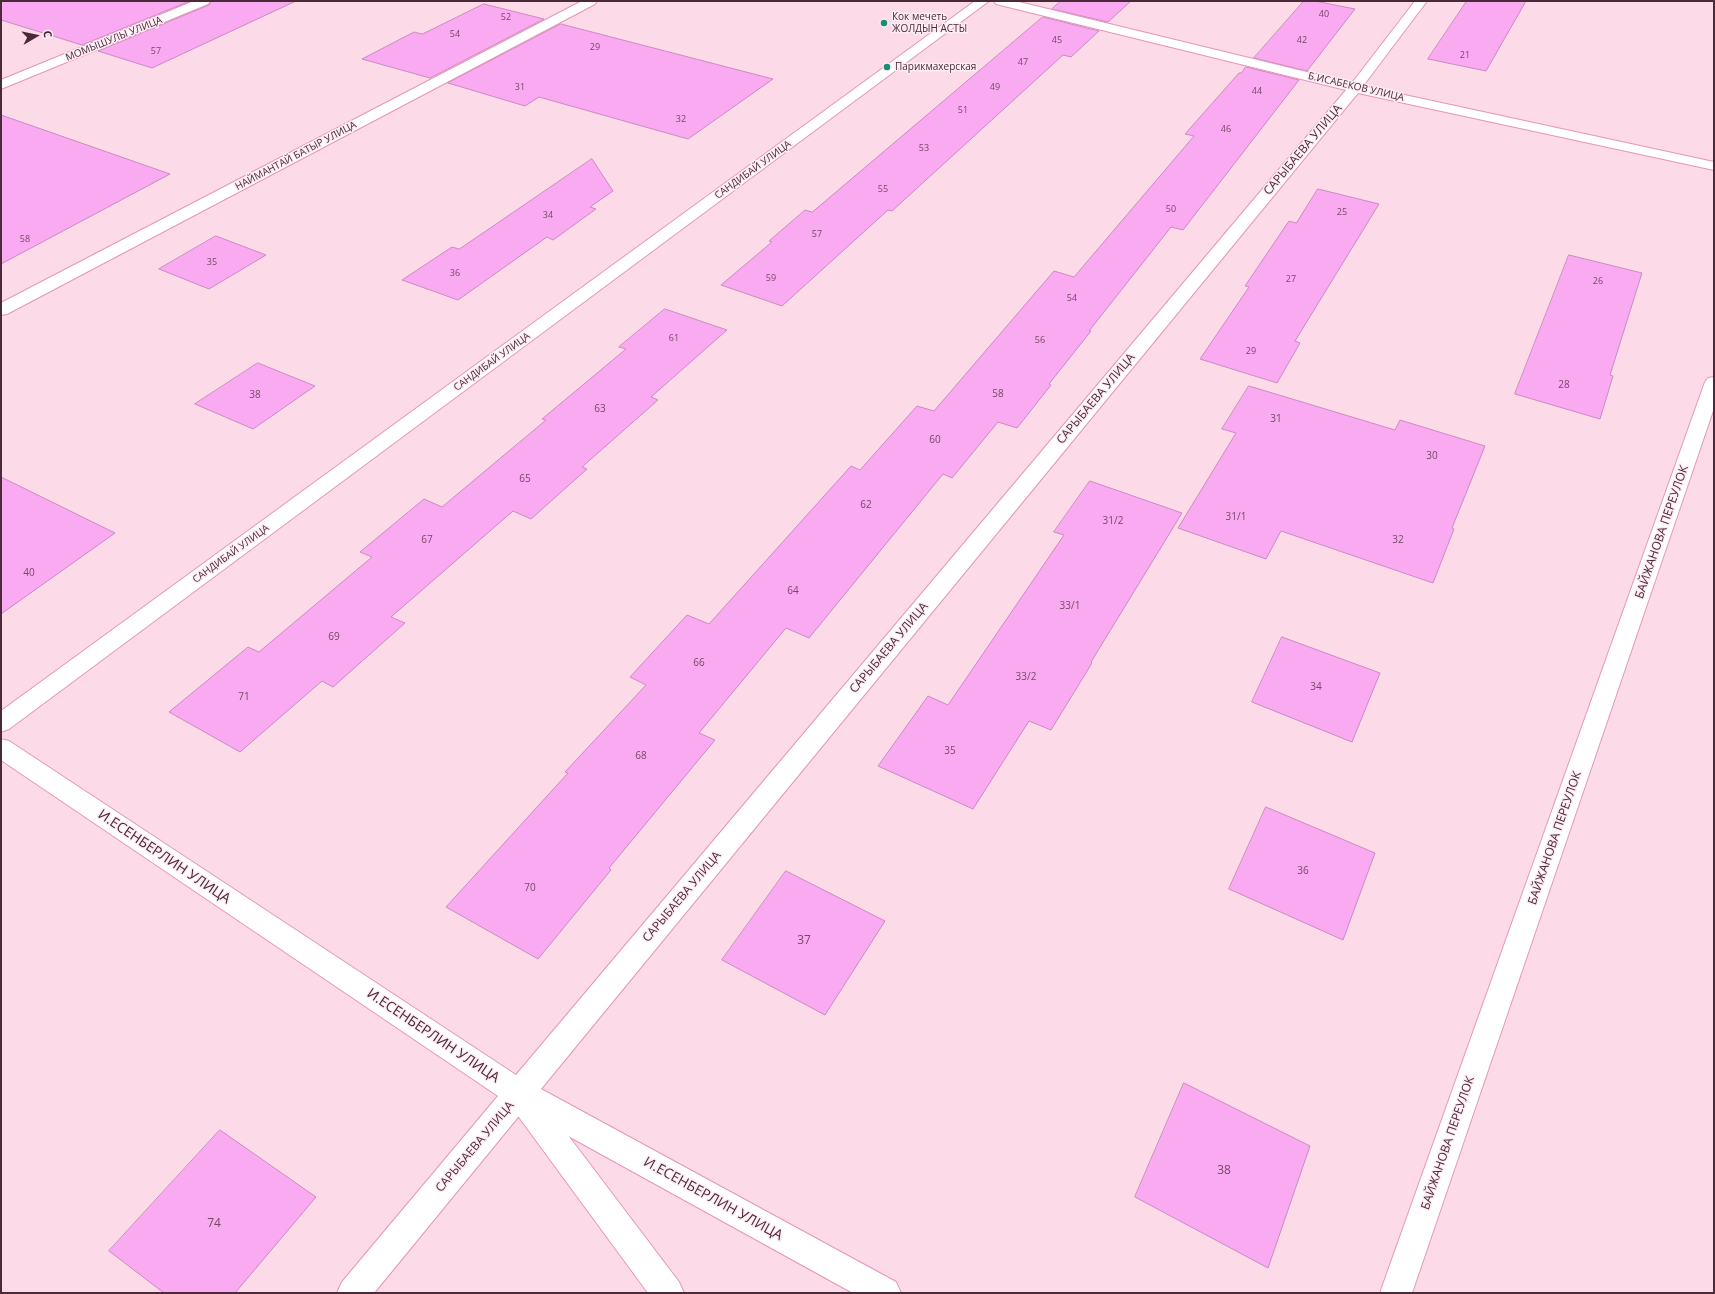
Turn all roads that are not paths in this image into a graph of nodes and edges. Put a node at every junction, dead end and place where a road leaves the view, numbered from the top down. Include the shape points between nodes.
1 (204, 1) edge
2 (591, 1) edge
3 (983, 1) edge
4 (1000, 1) edge
5 (1421, 1) edge
6 (1, 85) edge
7 (1355, 88) junction
8 (1714, 166) edge
9 (1, 310) edge
10 (1714, 382) edge
11 (1, 723) edge
12 (1, 748) edge
13 (519, 1093) junction
14 (353, 1293) edge
15 (668, 1293) edge
16 (885, 1293) edge
17 (1396, 1293) edge

1 - 6 street, МОМЫШУЛЫ УЛИЦА
2 - 9 street, НАЙМАНТАЙ БАТЫР УЛИЦА
3 - 11 street, САНДИБАЙ УЛИЦА
4 - 7 street, Б.ИСАБЕКОВ УЛИЦА
5 - 7 street, САРЫБАЕВА УЛИЦА
7 - 8 street, Б.ИСАБЕКОВ УЛИЦА
7 - 13 street, САРЫБАЕВА УЛИЦА
10 - 17 street, БАЙЖАНОВА ПЕРЕУЛОК
12 - 13 street, И.ЕСЕНБЕРЛИН УЛИЦА
13 - 14 street, САРЫБАЕВА УЛИЦА
13 - 15 street
13 - 16 street, И.ЕСЕНБЕРЛИН УЛИЦА

